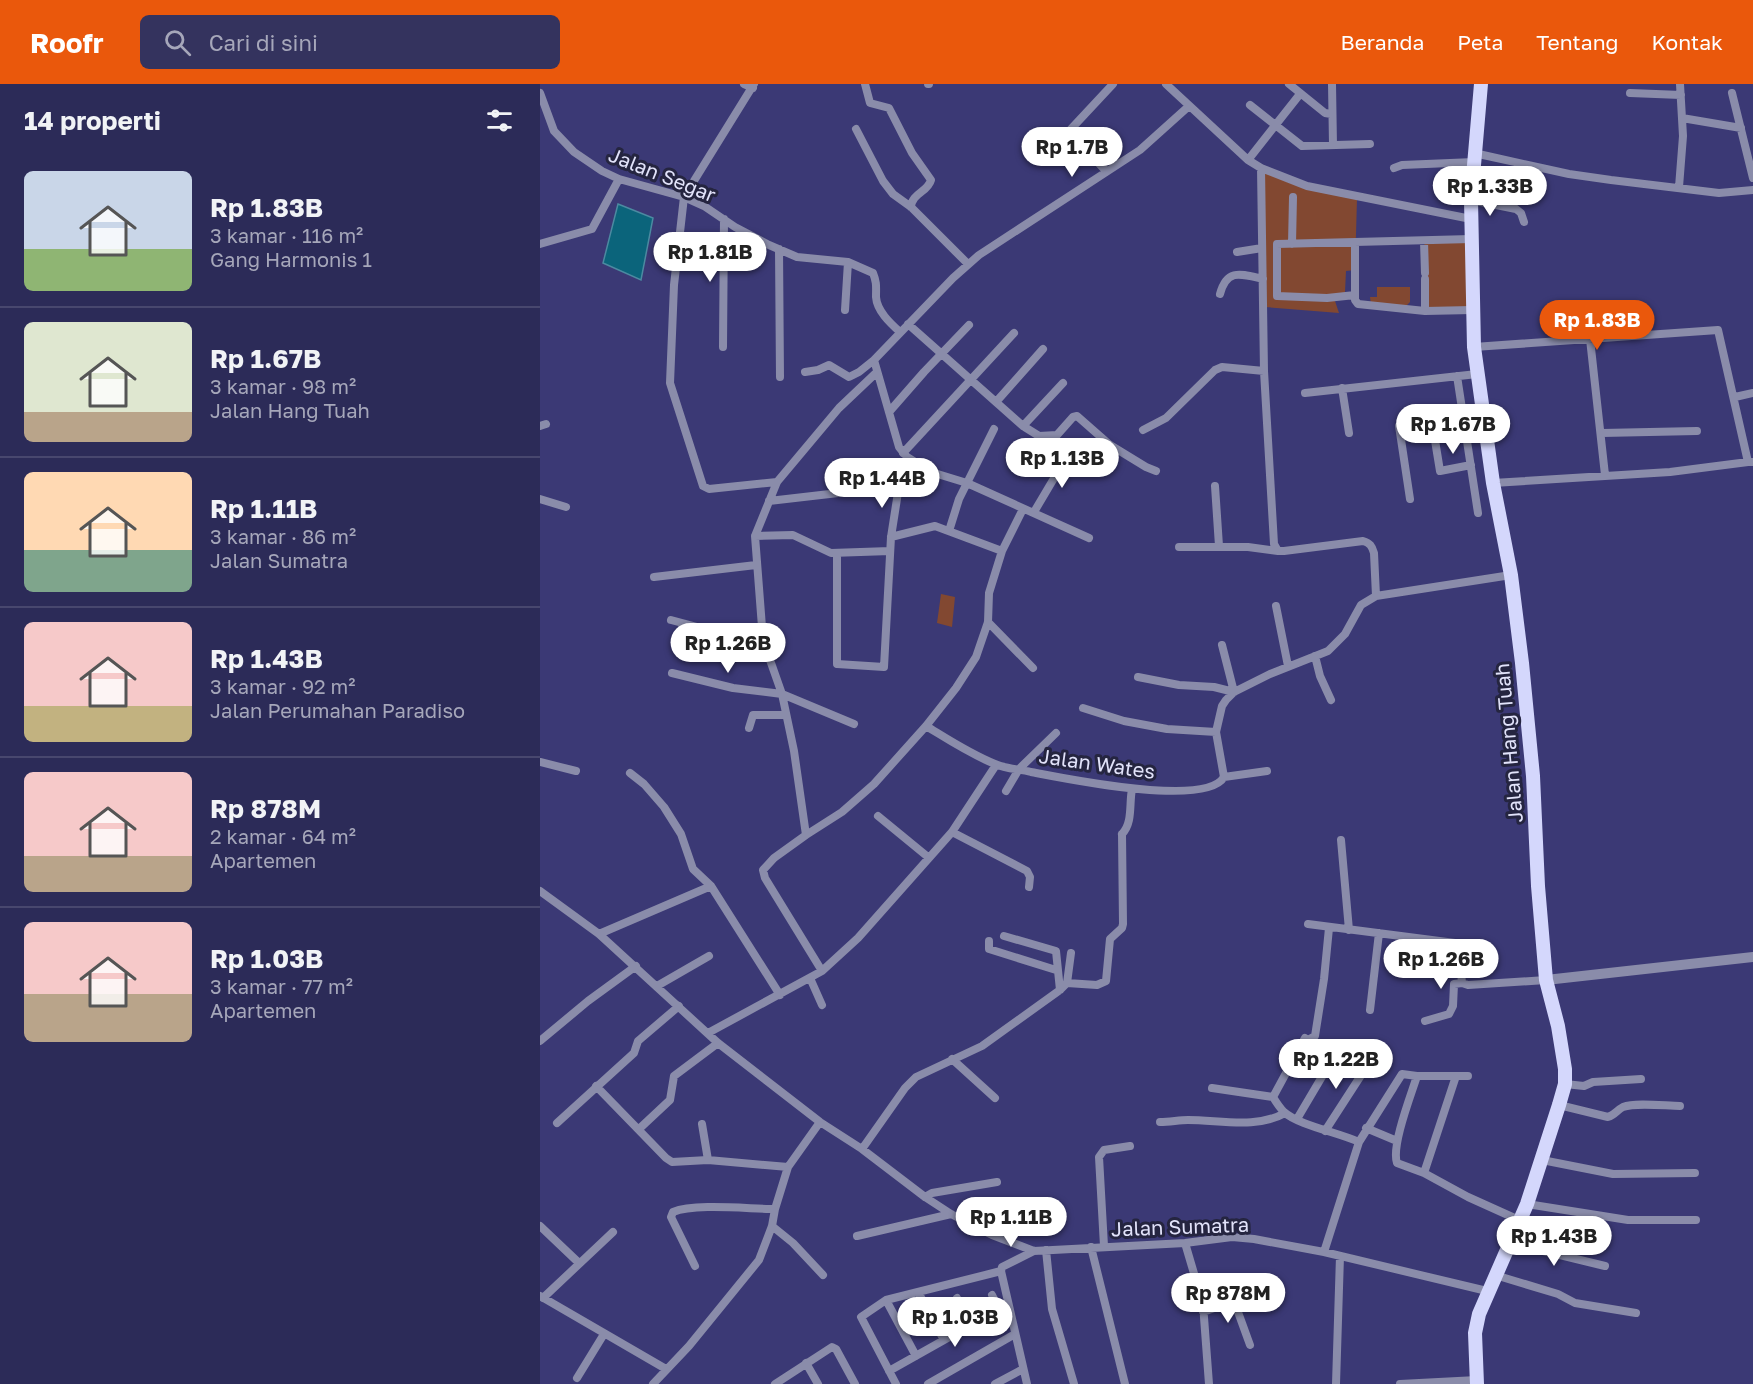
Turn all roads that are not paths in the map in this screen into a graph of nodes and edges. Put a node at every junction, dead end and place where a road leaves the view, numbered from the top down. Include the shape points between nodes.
1 (744, 84) edge
2 (865, 84) edge
3 (1113, 84) edge
4 (1166, 84) edge
5 (1289, 84) edge
6 (1332, 84) edge
7 (1481, 84) edge
8 (1680, 84) edge
9 (754, 86) edge
10 (540, 93) edge
11 (1630, 93) dead end
12 (1732, 93) dead end
13 (1300, 94) junction
14 (1681, 94) junction
15 (1188, 105) junction
16 (1250, 105) dead end
17 (1331, 114) junction
18 (1682, 118) junction
19 (1275, 125) junction
20 (1741, 128) junction
21 (856, 129) dead end
22 (1370, 144) dead end
23 (1333, 145) junction
24 (1474, 158) junction
25 (1248, 160) junction
26 (1261, 168) junction
27 (1394, 168) dead end
28 (1106, 171) junction
29 (1753, 178) edge
30 (619, 179) junction
31 (1679, 187) junction
32 (1753, 190) edge
33 (684, 197) junction
34 (1293, 197) dead end
35 (1471, 200) junction
36 (911, 207) junction
37 (724, 219) junction
38 (1471, 219) junction
39 (1524, 222) dead end
40 (1471, 239) junction
41 (1424, 241) junction
42 (1355, 243) junction
43 (540, 244) edge
44 (1292, 244) junction
45 (1262, 248) junction
46 (779, 249) junction
47 (1237, 252) dead end
48 (848, 262) junction
49 (968, 264) junction
50 (1263, 279) junction
51 (1220, 294) dead end
52 (1355, 295) junction
53 (845, 310) dead end
54 (1472, 310) junction
55 (1425, 311) junction
56 (908, 324) junction
57 (969, 325) dead end
58 (900, 332) junction
59 (1014, 333) dead end
60 (1590, 339) junction
61 (723, 346) dead end
62 (1474, 347) junction
63 (1043, 350) dead end
64 (941, 354) junction
65 (874, 360) junction
66 (1264, 371) junction
67 (805, 372) dead end
68 (876, 372) junction
69 (1477, 374) junction
70 (1457, 376) junction
71 (780, 377) dead end
72 (969, 380) junction
73 (1063, 383) dead end
74 (1342, 388) junction
75 (1305, 393) dead end
76 (1753, 393) edge
77 (1735, 397) junction
78 (996, 402) junction
79 (889, 412) junction
80 (1023, 426) junction
81 (994, 429) dead end
82 (1143, 430) dead end
83 (1697, 431) dead end
84 (1349, 433) dead end
85 (1602, 433) junction
86 (1069, 453) dead end
87 (905, 455) junction
88 (1751, 462) edge
89 (1471, 465) junction
90 (1156, 471) dead end
91 (1605, 475) junction
92 (777, 482) junction
93 (967, 483) junction
94 (1493, 483) junction
95 (899, 486) junction
96 (1215, 486) dead end
97 (540, 498) edge
98 (1410, 499) dead end
99 (769, 501) junction
100 (566, 507) dead end
101 (1023, 509) junction
102 (1034, 512) junction
103 (1478, 513) dead end
104 (949, 531) junction
105 (755, 536) junction
106 (891, 537) junction
107 (1089, 538) dead end
108 (1219, 546) junction
109 (1179, 547) dead end
110 (890, 551) junction
111 (1002, 551) junction
112 (1278, 551) junction
113 (837, 553) junction
114 (756, 565) junction
115 (1511, 575) junction
116 (654, 577) dead end
117 (1376, 596) junction
118 (1276, 606) dead end
119 (671, 620) dead end
120 (988, 622) junction
121 (763, 640) junction
122 (1222, 645) dead end
123 (1315, 656) junction
124 (1288, 666) junction
125 (1033, 668) dead end
126 (672, 673) dead end
127 (1138, 677) dead end
128 (1234, 692) junction
129 (782, 694) junction
130 (1331, 700) dead end
131 (1083, 708) dead end
132 (786, 715) junction
133 (854, 724) dead end
134 (926, 726) junction
135 (750, 728) dead end
136 (1216, 732) junction
137 (1056, 733) dead end
138 (540, 762) edge
139 (996, 765) junction
140 (1018, 769) junction
141 (576, 771) dead end
142 (1267, 771) dead end
143 (630, 773) dead end
144 (1224, 777) junction
145 (1132, 789) junction
146 (1006, 791) dead end
147 (878, 816) dead end
148 (952, 832) junction
149 (806, 835) junction
150 (1341, 840) dead end
151 (928, 857) junction
152 (711, 886) junction
153 (1029, 887) dead end
154 (540, 891) edge
155 (1308, 924) dead end
156 (1329, 928) junction
157 (1349, 930) junction
158 (1379, 933) junction
159 (599, 934) junction
160 (1004, 936) dead end
161 (989, 941) dead end
162 (1071, 953) dead end
163 (708, 956) dead end
164 (1753, 957) edge
165 (636, 966) junction
166 (1056, 970) junction
167 (822, 971) junction
168 (810, 978) junction
169 (1546, 980) junction
170 (1067, 983) junction
171 (1462, 983) junction
172 (657, 986) junction
173 (1060, 990) junction
174 (780, 995) junction
175 (822, 1005) dead end
176 (679, 1006) junction
177 (1370, 1010) dead end
178 (1425, 1021) dead end
179 (708, 1033) junction
180 (540, 1041) edge
181 (718, 1043) junction
182 (1336, 1053) dead end
183 (952, 1059) junction
184 (1369, 1063) dead end
185 (1417, 1076) junction
186 (1456, 1076) junction
187 (1468, 1076) dead end
188 (1641, 1079) dead end
189 (1565, 1084) junction
190 (596, 1086) junction
191 (1212, 1088) dead end
192 (1273, 1097) junction
193 (995, 1098) dead end
194 (1559, 1105) junction
195 (1680, 1106) dead end
196 (1285, 1113) junction
197 (1297, 1119) junction
198 (820, 1122) junction
199 (1160, 1122) dead end
200 (556, 1123) dead end
201 (702, 1124) dead end
202 (1366, 1128) junction
203 (639, 1129) junction
204 (1325, 1131) junction
205 (1397, 1141) junction
206 (1359, 1142) junction
207 (1130, 1146) dead end
208 (862, 1149) junction
209 (708, 1160) junction
210 (1542, 1160) junction
211 (788, 1167) junction
212 (1424, 1173) junction
213 (1695, 1173) dead end
214 (997, 1182) dead end
215 (926, 1197) junction
216 (1527, 1204) junction
217 (775, 1209) junction
218 (951, 1214) junction
219 (1519, 1220) junction
220 (1696, 1220) dead end
221 (540, 1226) edge
222 (772, 1226) junction
223 (613, 1232) dead end
224 (856, 1236) dead end
225 (1185, 1243) junction
226 (1510, 1243) junction
227 (1104, 1246) junction
228 (1091, 1247) junction
229 (1046, 1250) junction
230 (1034, 1251) junction
231 (1324, 1252) junction
232 (1340, 1256) junction
233 (579, 1263) junction
234 (695, 1266) dead end
235 (1605, 1266) dead end
236 (1001, 1271) junction
237 (823, 1275) dead end
238 (1495, 1275) junction
239 (1487, 1291) junction
240 (918, 1292) junction
241 (992, 1295) dead end
242 (541, 1297) edge
243 (957, 1298) dead end
244 (886, 1300) junction
245 (1008, 1304) junction
246 (999, 1310) junction
247 (1203, 1312) junction
248 (1636, 1312) dead end
249 (971, 1325) junction
250 (604, 1334) junction
251 (1015, 1334) junction
252 (944, 1340) junction
253 (1250, 1345) dead end
254 (916, 1356) junction
255 (806, 1362) junction
256 (666, 1369) junction
257 (1023, 1369) junction
258 (577, 1378) dead end
259 (893, 1378) edge
260 (1477, 1382) edge
261 (653, 1384) edge
262 (776, 1384) edge
263 (818, 1384) edge
264 (855, 1384) edge
265 (883, 1384) edge
266 (928, 1384) edge
267 (995, 1384) edge
268 (1027, 1384) edge
269 (1074, 1384) edge
270 (1125, 1384) edge
271 (1209, 1384) edge
272 (1336, 1384) edge
273 (1400, 1384) edge

1 - 9 street
2 - 36 street via 870,103 889,108 931,180 913,198
3 - 28 street via 1070,133
4 - 15 street
5 - 13 street
6 - 17 street
7 - 24 main road, Jalan Hang Tuah
8 - 14 street
9 - 33 street
10 - 30 street, Jalan Segar via 554,130 563,141
11 - 14 street
12 - 20 street
13 - 17 street
13 - 19 street
14 - 18 street
15 - 25 street
15 - 28 street via 1140,150
16 - 19 street
17 - 23 street
18 - 20 street
18 - 31 street
19 - 23 street via 1302,146
19 - 25 street
20 - 29 street
21 - 36 street via 892,194
22 - 23 street
24 - 27 street
24 - 31 street
24 - 35 main road, Jalan Hang Tuah
25 - 26 street
26 - 38 street via 1307,186
26 - 45 street
28 - 49 street
30 - 33 street, Jalan Segar
30 - 43 street via 592,229
31 - 32 street via 1719,193
33 - 37 street, Jalan Segar
33 - 92 street via 674,285 670,383 699,477 709,489
34 - 44 street
35 - 38 main road, Jalan Hang Tuah
35 - 39 street via 1516,209
36 - 49 street
37 - 46 street, Jalan Segar
37 - 61 street
38 - 40 main road, Jalan Hang Tuah
40 - 41 street
40 - 54 main road, Jalan Hang Tuah
41 - 42 street
41 - 55 street
42 - 44 street
42 - 52 street
44 - 52 street via 1277,244 1277,296
45 - 47 street
45 - 50 street
46 - 48 street, Jalan Segar via 797,257
46 - 71 street
48 - 53 street
48 - 58 street, Jalan Segar via 873,273 878,284 876,298 884,317
49 - 56 street
50 - 51 street via 1230,276
50 - 66 street
52 - 55 street via 1359,304
54 - 55 street
54 - 62 main road, Jalan Hang Tuah
56 - 58 street
56 - 64 street
57 - 64 street
58 - 65 street
59 - 72 street
60 - 62 street
60 - 77 street via 1718,330
60 - 85 street
62 - 69 main road, Jalan Hang Tuah
63 - 78 street
64 - 72 street
64 - 79 street
65 - 67 street via 849,377 829,365
65 - 68 street
66 - 82 street via 1222,367 1215,370 1166,418
66 - 112 street via 1274,544
68 - 79 street
68 - 92 street via 839,408
69 - 70 street
69 - 94 main road, Jalan Hang Tuah
70 - 74 street
70 - 89 street
72 - 78 street
72 - 87 street
73 - 80 street
74 - 75 street
74 - 84 street
76 - 77 street
77 - 88 street
78 - 80 street
79 - 87 street
80 - 90 street via 1039,436 1053,436 1077,416 1110,445
81 - 93 street
83 - 85 street
85 - 91 street
86 - 102 street
87 - 93 street via 931,472
87 - 95 street
88 - 91 street
89 - 98 street via 1440,471 1432,422 1399,426
89 - 103 street
91 - 94 street
92 - 99 street
93 - 101 street
93 - 104 street
94 - 115 main road, Jalan Hang Tuah
95 - 99 street
95 - 106 street
96 - 108 street
97 - 100 street
99 - 105 street
101 - 102 street
101 - 111 street
102 - 107 street
104 - 106 street via 935,526
104 - 111 street
105 - 113 street via 793,535
105 - 114 street
106 - 110 street
108 - 109 street
108 - 112 street
110 - 113 street
110 - 113 street via 884,667 837,664
111 - 120 street via 989,593
112 - 117 street via 1367,542 1374,553
114 - 116 street
114 - 121 street
115 - 117 street
115 - 169 main road, Jalan Hang Tuah via 1533,776
117 - 123 street via 1361,605 1335,645
118 - 124 street
119 - 121 street
120 - 125 street
120 - 134 street via 976,657
121 - 129 street
122 - 128 street
123 - 124 street
123 - 130 street
124 - 128 street
126 - 129 street via 733,688
127 - 128 street
128 - 136 street via 1222,706
129 - 132 street
129 - 133 street
131 - 136 street via 1167,729
132 - 135 street via 753,715
132 - 149 street
134 - 139 street, Jalan Wates via 973,756
134 - 149 street via 874,784 842,812
136 - 144 street
137 - 140 street
138 - 141 street
139 - 140 street, Jalan Wates
139 - 148 street
140 - 145 street, Jalan Wates
140 - 146 street
142 - 144 street, Jalan Wates
143 - 152 street via 664,807 681,834 693,869
144 - 145 street, Jalan Wates via 1216,786 1187,790
145 - 170 street via 1129,822 1118,833 1123,924 1110,939 1108,978 1101,985
147 - 151 street
148 - 151 street
148 - 153 street via 1027,871
149 - 167 street via 763,870
150 - 157 street
151 - 167 street via 858,938
152 - 159 street
152 - 174 street
154 - 159 street, Jalan Sumatra
155 - 156 street
156 - 157 street
156 - 192 street via 1315,1036 1305,1038
157 - 158 street
158 - 171 street via 1455,943
158 - 177 street
159 - 165 street, Jalan Sumatra
160 - 166 street via 1056,951
161 - 166 street via 989,949
162 - 170 street
163 - 172 street
164 - 169 street
165 - 172 street, Jalan Sumatra
165 - 180 street
166 - 173 street
167 - 168 street
168 - 174 street
168 - 175 street
169 - 171 street
169 - 189 main road, Jalan Hang Tuah via 1560,1037
170 - 173 street
171 - 178 street via 1454,984 1449,1014
172 - 176 street, Jalan Sumatra
173 - 183 street via 982,1046
174 - 179 street
176 - 179 street, Jalan Sumatra
176 - 190 street via 638,1041 634,1053
179 - 181 street, Jalan Sumatra
181 - 198 street, Jalan Sumatra
181 - 203 street via 675,1074 670,1100
182 - 197 street
183 - 193 street
183 - 208 street via 916,1077 904,1088
184 - 204 street
185 - 186 street
185 - 202 street via 1402,1074
185 - 205 street
186 - 187 street
186 - 212 street
188 - 189 street via 1584,1086
189 - 194 main road, Jalan Hang Tuah
190 - 200 street
190 - 203 street
191 - 192 street
192 - 196 street
194 - 195 street via 1608,1117 1631,1105
194 - 210 main road, Jalan Hang Tuah
196 - 197 street
196 - 199 street via 1256,1122
197 - 204 street
198 - 208 street, Jalan Sumatra
198 - 211 street
201 - 209 street
202 - 205 street
202 - 206 street
203 - 209 street via 672,1162
204 - 206 street
205 - 212 street via 1397,1163
206 - 231 street
207 - 227 street via 1104,1150 1099,1157
208 - 215 street, Jalan Sumatra
209 - 211 street
210 - 213 street via 1613,1174
210 - 216 main road, Jalan Hang Tuah
211 - 217 street
212 - 219 street
214 - 215 street
215 - 218 street, Jalan Sumatra
216 - 219 main road, Jalan Hang Tuah
216 - 220 street via 1628,1220
217 - 222 street
217 - 234 street via 673,1212 671,1217
218 - 224 street
218 - 230 street, Jalan Sumatra
219 - 226 main road, Jalan Hang Tuah
221 - 233 street
222 - 237 street
222 - 256 street via 754,1266
223 - 233 street
225 - 227 street, Jalan Sumatra
225 - 231 street, Jalan Sumatra via 1254,1239
225 - 247 street
226 - 235 street
226 - 238 main road, Jalan Hang Tuah
227 - 228 street, Jalan Sumatra
228 - 229 street, Jalan Sumatra
228 - 270 street
229 - 230 street, Jalan Sumatra
229 - 269 street via 1052,1309
230 - 236 street via 1008,1263
231 - 232 street, Jalan Sumatra
232 - 239 street, Jalan Sumatra
232 - 272 street
233 - 242 street
236 - 240 street
236 - 245 street
238 - 239 main road, Jalan Hang Tuah
238 - 248 street via 1575,1303
239 - 260 main road, Jalan Hang Tuah via 1475,1333
240 - 244 street
240 - 252 street
241 - 246 street
242 - 250 street
243 - 249 street
244 - 254 street
244 - 259 street via 861,1317
245 - 246 street
245 - 251 street
246 - 249 street
247 - 253 street via 1234,1301
247 - 271 street
249 - 252 street
250 - 256 street
250 - 258 street
251 - 257 street
251 - 266 street
252 - 254 street
254 - 259 street
255 - 262 street
255 - 263 street
255 - 264 street via 833,1347
256 - 261 street
257 - 267 street
257 - 268 street
259 - 265 street
260 - 273 street

